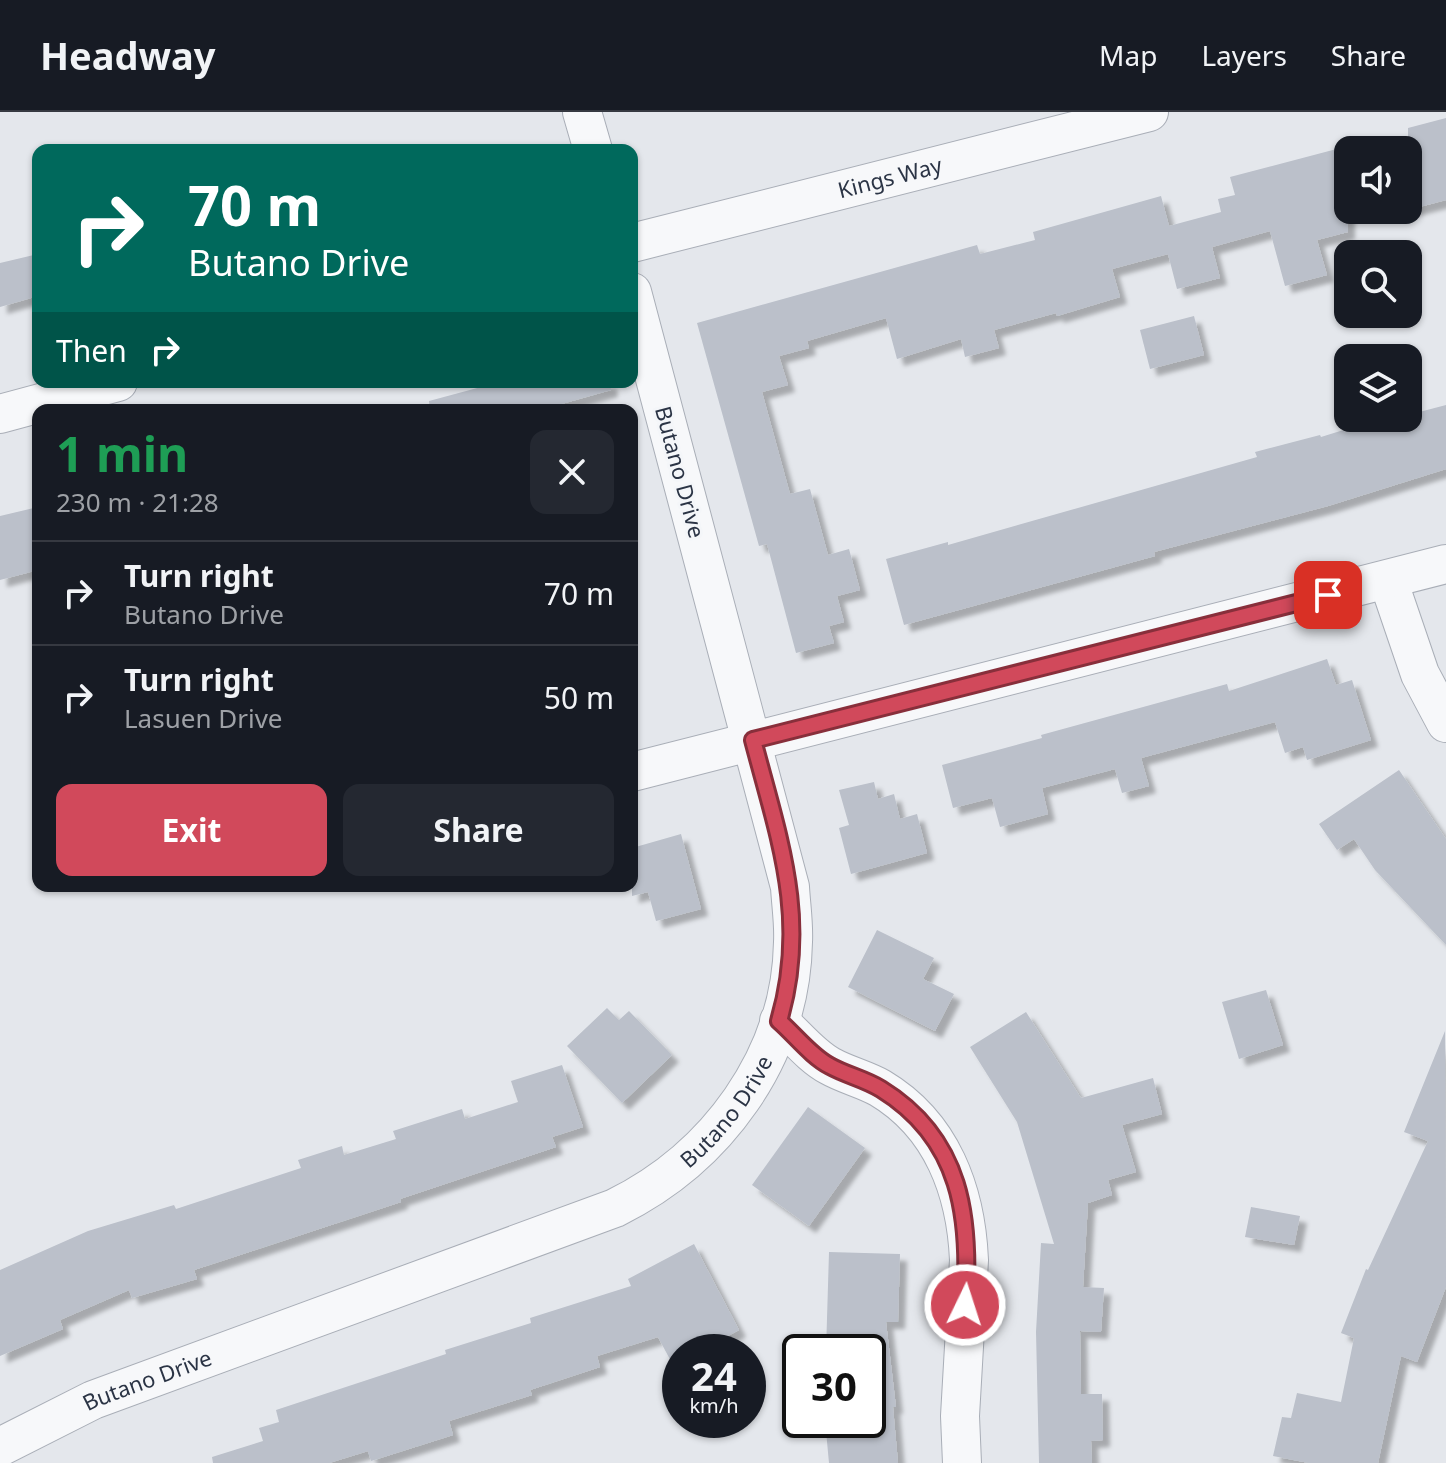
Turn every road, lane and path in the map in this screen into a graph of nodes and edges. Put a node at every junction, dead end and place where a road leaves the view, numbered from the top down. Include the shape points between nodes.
1 (582, 112) edge
2 (1149, 112) edge
3 (591, 144) edge
4 (638, 241) edge
5 (638, 314) edge
6 (96, 388) edge
7 (37, 404) edge
8 (32, 405) edge
9 (0, 414) edge
10 (1446, 564) edge
11 (1388, 580) junction
12 (1446, 723) edge
13 (753, 740) junction
14 (638, 770) edge
15 (779, 1021) junction
16 (0, 1447) edge
17 (962, 1463) edge

1 - 3 street
2 - 4 street, Kings Way
5 - 13 street, Butano Drive
6 - 7 street
8 - 9 street
10 - 11 street
11 - 12 street via 1420,674
11 - 13 street
13 - 14 street
13 - 15 street, Butano Drive via 790,887 793,943
15 - 16 street, Butano Drive via 752,1085 720,1128 682,1166 638,1196 93,1400
15 - 17 street via 827,1065 901,1102 948,1162 968,1234

